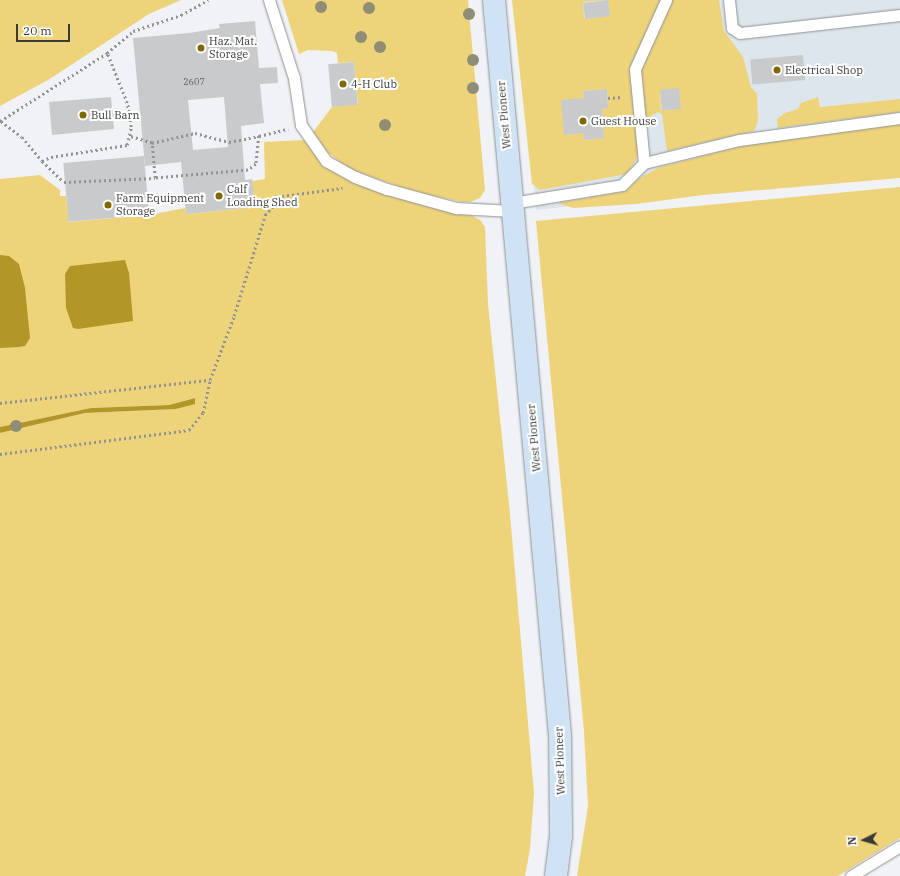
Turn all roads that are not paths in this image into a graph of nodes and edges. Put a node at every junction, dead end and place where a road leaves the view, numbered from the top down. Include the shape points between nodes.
1 (269, 0) edge
2 (494, 0) edge
3 (666, 0) edge
4 (729, 0) edge
5 (900, 15) edge
6 (900, 118) edge
7 (644, 163) junction
8 (512, 207) junction
9 (900, 846) edge
10 (556, 876) edge
11 (851, 876) edge

1 - 8 lane via 294,78 301,125 326,161 372,183 456,208
2 - 8 main road, West Pioneer
3 - 7 lane via 635,69
4 - 5 lane via 732,28 740,33
6 - 7 lane via 739,140
7 - 8 lane via 622,186
8 - 10 main road, West Pioneer via 560,735 561,836
9 - 11 lane

